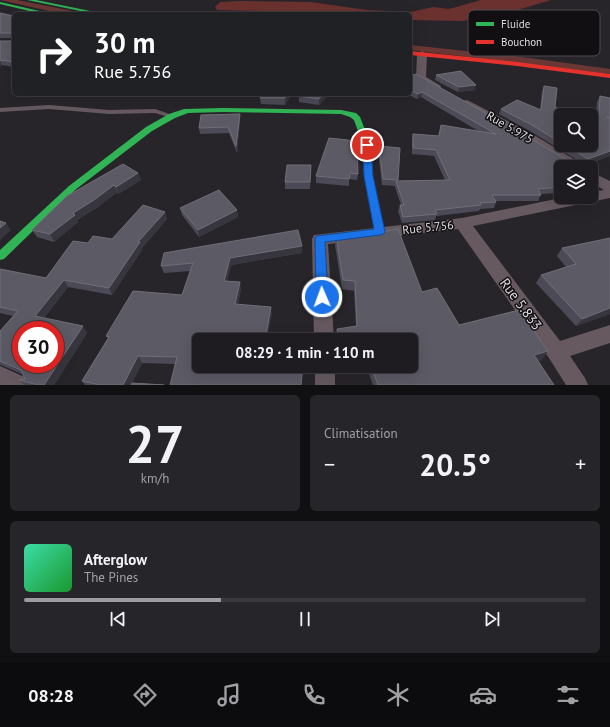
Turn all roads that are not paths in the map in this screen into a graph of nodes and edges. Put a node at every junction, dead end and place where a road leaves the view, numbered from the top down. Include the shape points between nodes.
1 (29, 0) edge
2 (0, 4) edge
3 (39, 12) edge
4 (92, 12) edge
5 (412, 53) edge
6 (422, 54) junction
7 (610, 76) edge
8 (0, 110) edge
9 (172, 116) junction
10 (566, 160) edge
11 (598, 180) edge
12 (610, 187) edge
13 (610, 193) edge
14 (462, 224) junction
15 (380, 232) junction
16 (0, 256) edge
17 (324, 333) edge
18 (610, 334) edge
19 (556, 351) junction
20 (325, 373) edge
21 (0, 376) edge
22 (20, 385) edge
23 (325, 385) edge
24 (578, 385) edge

1 - 4 main road
2 - 3 main road
5 - 6 main road
6 - 7 main road
6 - 10 street, Rue 5.975 via 421,78
8 - 9 lane via 50,107 108,112 155,111
9 - 15 main road via 187,111 223,110 341,112 352,115 357,119 367,145 368,176
9 - 16 main road via 149,129 72,188
11 - 12 street
13 - 14 street, Rue 5.756
14 - 15 street, Rue 5.756
14 - 19 street, Rue 5.833
15 - 17 street, Rue 5.756 via 320,239
18 - 19 street
19 - 24 street, Rue 5.833
20 - 23 street
21 - 22 street

